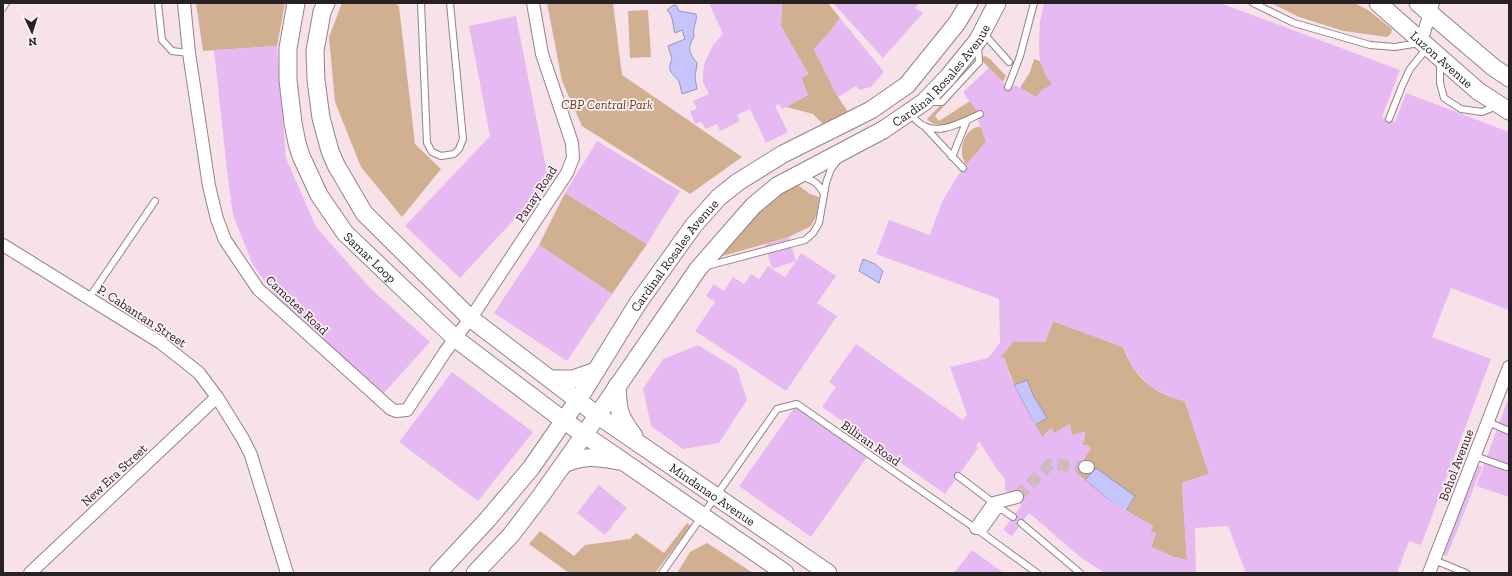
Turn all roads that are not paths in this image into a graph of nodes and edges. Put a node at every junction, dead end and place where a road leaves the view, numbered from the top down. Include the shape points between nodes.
1 (6, 3) edge
2 (158, 3) edge
3 (184, 3) edge
4 (296, 3) edge
5 (326, 3) edge
6 (421, 3) edge
7 (450, 3) edge
8 (533, 3) edge
9 (969, 3) edge
10 (997, 3) edge
11 (1034, 3) edge
12 (1253, 3) edge
13 (1378, 3) edge
14 (1427, 6) edge
15 (3, 8) edge
16 (980, 36) junction
17 (1424, 45) junction
18 (189, 53) junction
19 (1440, 59) junction
20 (1009, 62) dead end
21 (1509, 78) edge
22 (1008, 87) dead end
23 (1504, 108) edge
24 (910, 113) junction
25 (980, 114) dead end
26 (1389, 119) dead end
27 (967, 120) junction
28 (925, 127) junction
29 (843, 152) junction
30 (952, 157) junction
31 (963, 168) dead end
32 (795, 176) junction
33 (824, 194) junction
34 (155, 201) dead end
35 (3, 245) edge
36 (698, 269) junction
37 (89, 298) junction
38 (470, 318) junction
39 (456, 339) junction
40 (1509, 367) edge
41 (596, 371) junction
42 (550, 379) junction
43 (617, 386) junction
44 (217, 397) junction
45 (578, 400) junction
46 (538, 401) junction
47 (597, 415) junction
48 (563, 420) junction
49 (1488, 422) junction
50 (1509, 431) edge
51 (584, 435) junction
52 (640, 444) junction
53 (544, 448) junction
54 (1475, 456) junction
55 (623, 462) junction
56 (564, 464) junction
57 (1506, 467) dead end
58 (958, 476) dead end
59 (716, 496) junction
60 (1017, 497) tunnel mouth
61 (997, 506) junction
62 (702, 517) junction
63 (1013, 517) dead end
64 (1022, 523) dead end
65 (979, 531) junction
66 (1434, 560) junction
67 (30, 573) edge
68 (287, 573) edge
69 (438, 573) edge
70 (475, 573) edge
71 (662, 573) edge
72 (785, 573) edge
73 (828, 573) edge
74 (1037, 573) edge
75 (1080, 573) edge
76 (1430, 573) edge
77 (1466, 573) edge

1 - 15 lane
2 - 18 lane via 162,40 172,51
3 - 18 street, Camotes Road
4 - 39 street, Samar Loop via 288,48 288,80 297,143 313,182 345,233
5 - 38 street, Samar Loop via 314,51 321,118 336,165 364,213
6 - 7 lane via 427,143 432,152 441,156 454,154 463,139
8 - 38 street, Panay Road via 542,54 572,143 573,158 567,173
9 - 41 street, Cardinal Rosales Avenue via 957,23 907,85 871,110 761,167 719,197 694,224 638,303
10 - 16 street, Cardinal Rosales Avenue
11 - 22 lane via 1020,56
12 - 17 lane via 1294,23 1370,45
13 - 17 street, Luzon Avenue
14 - 17 street
14 - 21 street via 1493,67
16 - 20 lane
16 - 24 street, Cardinal Rosales Avenue via 948,77
17 - 19 street, Luzon Avenue
17 - 26 lane via 1410,68
18 - 39 street, Camotes Road via 217,219 225,240 258,289 396,411 407,410
19 - 23 street, Luzon Avenue via 1478,91
19 - 23 lane via 1440,83 1444,98 1461,109 1482,112
24 - 28 lane
24 - 29 street, Cardinal Rosales Avenue
25 - 27 lane
27 - 28 lane via 943,129
27 - 30 lane
28 - 30 lane
29 - 32 street, Cardinal Rosales Avenue
29 - 33 lane via 831,169
30 - 31 lane
32 - 33 lane via 815,182
32 - 36 street, Cardinal Rosales Avenue via 777,186 753,206
33 - 36 lane via 819,223 805,240
34 - 37 lane
35 - 37 street, P. Cabantan Street
36 - 43 street, Cardinal Rosales Avenue
37 - 44 street, P. Cabantan Street via 162,343 199,373
38 - 39 street, Camotes Road
38 - 42 street, Samar Loop
39 - 46 street, Samar Loop
40 - 49 street, Bohol Avenue
41 - 42 street via 573,379
41 - 45 street, Cardinal Rosales Avenue
42 - 45 street, Samar Loop
43 - 47 street, Cardinal Rosales Avenue
43 - 52 street via 619,410 625,424
44 - 67 street, New Era Street
44 - 68 street, P. Cabantan Street via 251,456
45 - 47 street, Samar Loop
45 - 48 street, Cardinal Rosales Avenue
46 - 48 street, Samar Loop
46 - 53 street via 544,418
47 - 51 street, Cardinal Rosales Avenue
47 - 52 street, Mindanao Avenue
48 - 51 street, Samar Loop
48 - 53 street, Cardinal Rosales Avenue
49 - 50 lane
49 - 54 street, Bohol Avenue
51 - 55 street, Mindanao Avenue
51 - 56 street, Cardinal Rosales Avenue
52 - 59 street, Mindanao Avenue
53 - 69 street, Cardinal Rosales Avenue via 531,468 488,519
54 - 57 lane
54 - 66 street, Bohol Avenue
55 - 56 street via 594,457 579,458
55 - 62 street, Mindanao Avenue
56 - 70 street, Cardinal Rosales Avenue via 511,535
58 - 61 lane
59 - 62 lane, Biliran Road
59 - 65 lane, Biliran Road via 777,409 797,404
59 - 73 street, Mindanao Avenue
60 - 61 street
61 - 63 lane
61 - 65 street
62 - 71 lane, Biliran Road
62 - 72 street, Mindanao Avenue
64 - 75 lane
65 - 74 lane, Biliran Road
66 - 76 street, Bohol Avenue
66 - 77 lane

